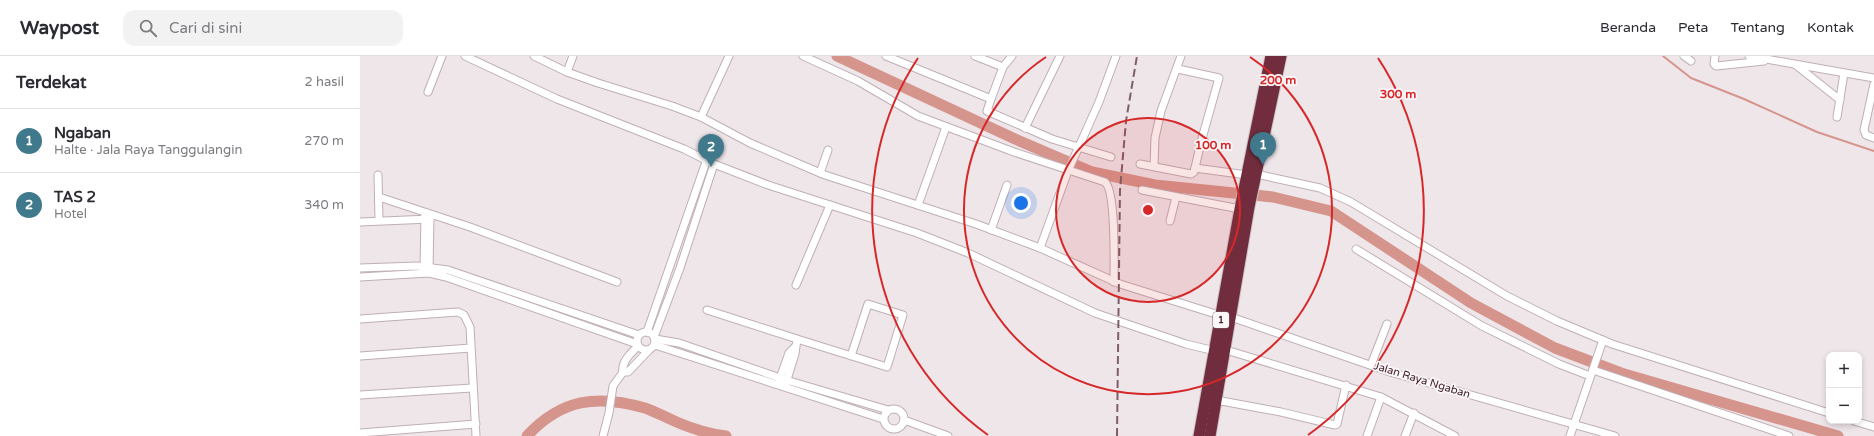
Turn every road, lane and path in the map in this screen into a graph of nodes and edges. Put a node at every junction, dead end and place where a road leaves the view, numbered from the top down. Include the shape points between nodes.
1 (442, 56) edge
2 (466, 56) edge
3 (534, 56) edge
4 (573, 56) edge
5 (729, 56) edge
6 (803, 56) edge
7 (886, 56) edge
8 (974, 56) edge
9 (1012, 56) edge
10 (1060, 56) edge
11 (1116, 56) edge
12 (1181, 56) edge
13 (1271, 56) edge
14 (1281, 56) edge
15 (1684, 56) edge
16 (1715, 56) edge
17 (1749, 56) edge
18 (1772, 60) junction
19 (1691, 61) dead end
20 (1796, 64) junction
21 (1003, 67) junction
22 (1178, 70) junction
23 (567, 72) junction
24 (1844, 73) junction
25 (1874, 78) edge
26 (1874, 84) edge
27 (428, 92) dead end
28 (991, 99) junction
29 (1840, 100) junction
30 (1837, 117) dead end
31 (701, 118) junction
32 (946, 127) junction
33 (1025, 128) junction
34 (1874, 138) edge
35 (1077, 149) junction
36 (828, 150) dead end
37 (1110, 157) dead end
38 (707, 159) junction
39 (714, 164) junction
40 (1140, 164) dead end
41 (1154, 166) junction
42 (1070, 168) junction
43 (1195, 168) junction
44 (820, 173) junction
45 (378, 175) dead end
46 (1251, 176) junction
47 (1007, 185) dead end
48 (1142, 190) dead end
49 (379, 197) junction
50 (1176, 197) junction
51 (830, 205) junction
52 (918, 205) junction
53 (1244, 206) junction
54 (428, 216) junction
55 (379, 220) junction
56 (1170, 221) dead end
57 (360, 222) edge
58 (991, 230) junction
59 (1040, 248) junction
60 (1356, 249) dead end
61 (670, 265) junction
62 (360, 268) edge
63 (680, 268) junction
64 (427, 270) junction
65 (360, 277) edge
66 (617, 282) dead end
67 (1114, 282) junction
68 (796, 285) dead end
69 (540, 306) junction
70 (706, 310) dead end
71 (1226, 316) junction
72 (360, 318) edge
73 (1387, 324) dead end
74 (647, 332) junction
75 (639, 335) junction
76 (797, 339) junction
77 (655, 340) junction
78 (1603, 340) junction
79 (638, 345) junction
80 (471, 348) junction
81 (649, 350) junction
82 (1220, 351) junction
83 (360, 356) edge
84 (851, 356) junction
85 (1371, 365) junction
86 (1592, 371) junction
87 (623, 372) junction
88 (782, 382) junction
89 (1346, 385) junction
90 (472, 388) junction
91 (360, 395) edge
92 (842, 396) junction
93 (1381, 397) junction
94 (1216, 400) junction
95 (839, 404) junction
96 (888, 410) junction
97 (1826, 412) edge
98 (1414, 413) junction
99 (883, 419) junction
100 (904, 420) junction
101 (476, 424) junction
102 (1574, 424) junction
103 (1862, 424) edge
104 (1874, 428) edge
105 (360, 432) edge
106 (476, 436) edge
107 (603, 436) edge
108 (948, 436) edge
109 (1198, 436) edge
110 (1210, 436) edge
111 (1367, 436) edge
112 (1405, 436) edge
113 (1455, 436) edge
114 (1570, 436) edge
115 (1615, 436) edge
116 (1789, 436) edge

1 - 27 street
2 - 38 street via 557,99
3 - 23 street, Jalan Raya Ngaban
4 - 23 street
5 - 31 street
6 - 32 street via 858,81 918,116
7 - 28 street
8 - 21 street
9 - 21 street
10 - 33 street
11 - 35 street
12 - 22 street
13 - 46 highway, 1
14 - 46 highway, 1
15 - 19 street
16 - 18 street via 1716,66
17 - 18 street
18 - 20 street
20 - 24 street
20 - 29 street
21 - 28 street
22 - 41 street via 1161,111 1155,138
22 - 43 street via 1219,78
23 - 31 street, Jalan Raya Ngaban
24 - 25 street
24 - 29 street
26 - 34 street via 1864,133
28 - 33 street via 987,112
29 - 30 street
31 - 44 street, Jalan Raya Ngaban via 750,143
32 - 42 street
32 - 52 street
33 - 35 street
35 - 37 street
35 - 42 street
36 - 44 street
38 - 39 street
38 - 61 street
39 - 51 street
39 - 63 street
40 - 41 street
41 - 43 street via 1191,174
42 - 59 street
42 - 67 street via 1105,182 1109,187 1115,251
43 - 46 street
44 - 52 street, Jalan Raya Ngaban
45 - 49 street
46 - 53 highway, 1
46 - 78 street via 1320,188 1351,202 1507,296 1557,322
47 - 58 street
48 - 50 street
49 - 54 street
49 - 55 street
50 - 53 street
50 - 56 street
51 - 68 street
51 - 82 street via 968,253 1095,313 1186,344
52 - 58 street, Jalan Raya Ngaban
53 - 71 highway, 1
54 - 55 street
54 - 64 street
54 - 66 street via 470,227
55 - 57 street
58 - 59 street, Jalan Raya Ngaban
59 - 67 street, Jalan Raya Ngaban
60 - 86 street via 1482,326 1559,364
61 - 63 street
61 - 74 street
62 - 64 street
63 - 77 street
64 - 65 street
64 - 69 street
67 - 71 street, Jalan Raya Ngaban
69 - 75 street
69 - 79 street
70 - 76 street
71 - 82 highway, 1
71 - 85 street, Jalan Raya Ngaban
72 - 80 street via 460,313 469,324
73 - 85 street
74 - 75 street
74 - 77 street
75 - 79 street
76 - 84 street
76 - 88 street via 795,354
77 - 81 street
77 - 88 street
78 - 86 street
78 - 97 street
79 - 81 street via 641,349
79 - 87 street via 622,367
80 - 83 street
80 - 90 street
81 - 87 street via 628,372
82 - 89 street
82 - 94 highway, 1
82 - 109 highway, 1
84 - 84 street via 868,304 903,315 887,367
85 - 102 street, Jalan Raya Ngaban
86 - 102 street
86 - 116 street
87 - 107 street via 612,389
88 - 92 street
88 - 95 street
89 - 93 street
89 - 94 street via 1335,425
90 - 91 street
90 - 101 street
92 - 95 street
92 - 96 street
93 - 98 street
93 - 111 street
94 - 110 highway, 1
95 - 99 street
96 - 99 street
96 - 100 street via 897,409 904,416
98 - 112 street
98 - 113 street
99 - 100 street via 888,427 893,429 902,425
100 - 108 street
101 - 105 street
101 - 106 street
102 - 114 street
102 - 115 street, Jalan Raya Ngaban
103 - 104 street

